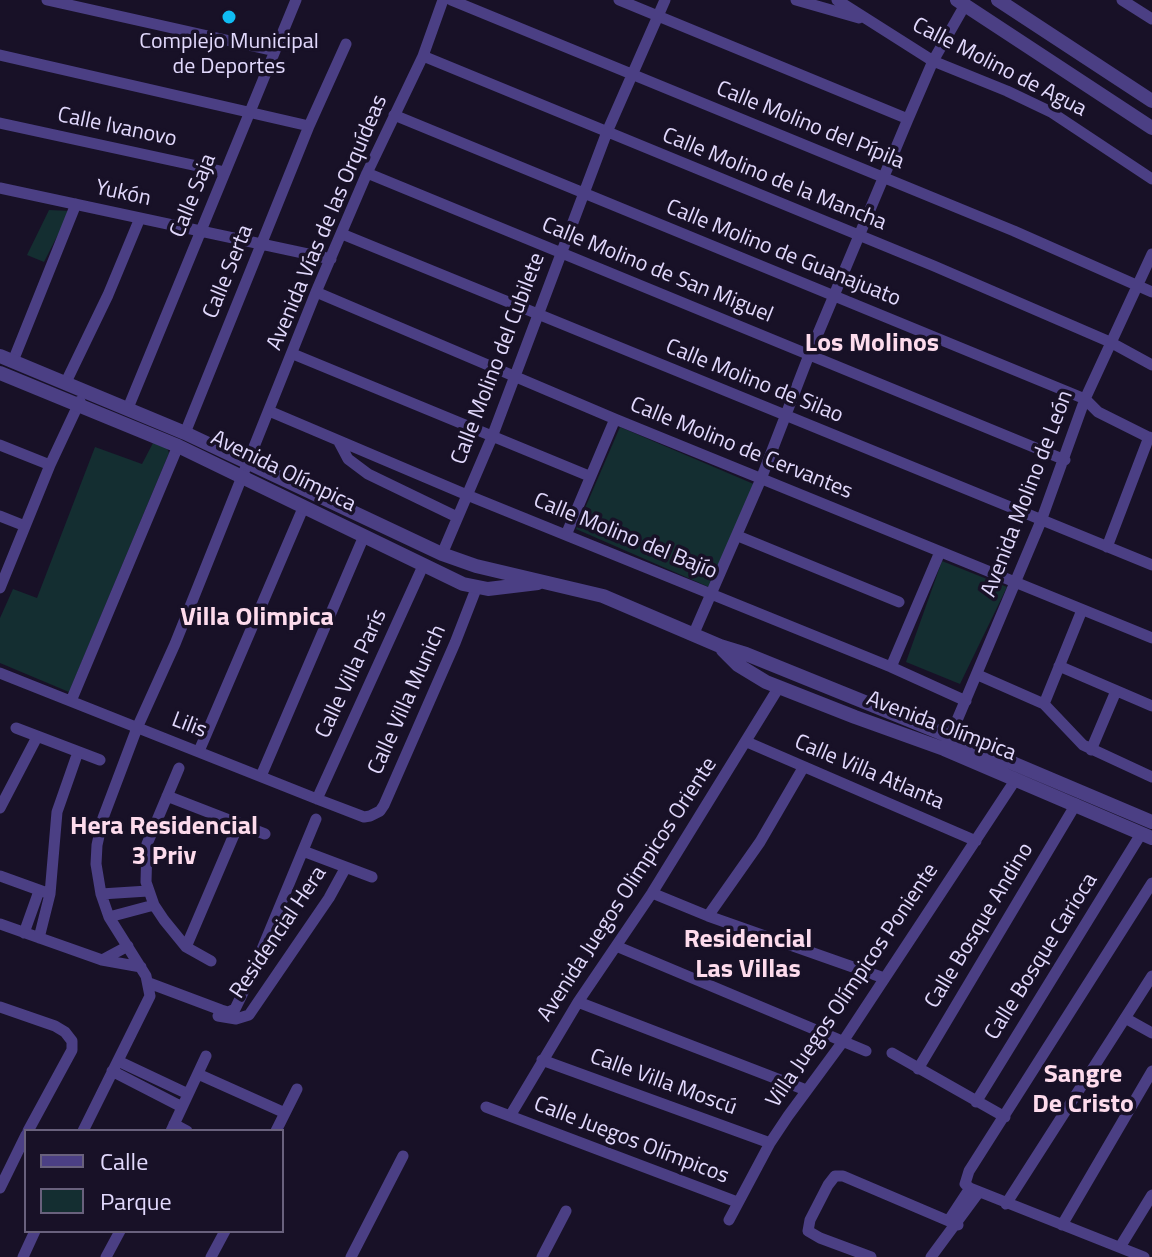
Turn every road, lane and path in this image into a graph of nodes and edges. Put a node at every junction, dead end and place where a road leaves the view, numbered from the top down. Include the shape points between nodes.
1 (47, 0) edge
2 (296, 0) edge
3 (443, 0) edge
4 (451, 0) edge
5 (619, 0) edge
6 (665, 0) edge
7 (796, 0) edge
8 (837, 0) edge
9 (1122, 0) edge
10 (961, 2) edge
11 (1007, 2) edge
12 (658, 16) junction
13 (1152, 19) edge
14 (868, 20) junction
15 (346, 44) dead end
16 (275, 51) junction
17 (0, 55) edge
18 (423, 56) junction
19 (933, 61) junction
20 (633, 75) junction
21 (1152, 101) edge
22 (250, 112) junction
23 (394, 115) junction
24 (908, 119) junction
25 (0, 123) edge
26 (309, 126) junction
27 (1152, 128) edge
28 (607, 132) junction
29 (225, 172) junction
30 (367, 173) junction
31 (883, 177) junction
32 (1152, 179) edge
33 (0, 188) edge
34 (582, 194) junction
35 (76, 204) junction
36 (140, 218) junction
37 (201, 231) junction
38 (342, 234) junction
39 (859, 237) junction
40 (262, 244) junction
41 (562, 254) junction
42 (1152, 254) edge
43 (331, 259) junction
44 (1137, 285) junction
45 (316, 292) junction
46 (1152, 292) edge
47 (835, 297) junction
48 (539, 315) junction
49 (1110, 342) junction
50 (293, 354) junction
51 (809, 355) junction
52 (6, 359) edge
53 (1152, 365) edge
54 (0, 373) edge
55 (516, 376) junction
56 (66, 382) junction
57 (82, 397) junction
58 (1085, 399) junction
59 (128, 408) junction
60 (269, 411) junction
61 (785, 416) junction
62 (615, 419) junction
63 (492, 437) junction
64 (1151, 438) edge
65 (182, 440) junction
66 (338, 442) junction
67 (0, 445) edge
68 (1065, 460) junction
69 (247, 461) junction
70 (50, 465) junction
71 (241, 476) junction
72 (589, 476) junction
73 (761, 479) junction
74 (467, 495) junction
75 (304, 506) junction
76 (0, 516) edge
77 (457, 517) junction
78 (1041, 521) junction
79 (25, 526) junction
80 (566, 535) junction
81 (364, 536) junction
82 (738, 536) junction
83 (1107, 547) junction
84 (940, 552) junction
85 (442, 554) junction
86 (1152, 565) edge
87 (423, 566) junction
88 (550, 581) junction
89 (1016, 582) junction
90 (0, 585) edge
91 (476, 589) junction
92 (713, 593) junction
93 (899, 602) dead end
94 (1082, 610) junction
95 (694, 633) junction
96 (1152, 638) edge
97 (720, 646) junction
98 (1059, 666) junction
99 (891, 667) junction
100 (0, 673) edge
101 (978, 675) junction
102 (779, 687) junction
103 (1116, 691) junction
104 (71, 701) junction
105 (966, 701) junction
106 (1044, 704) junction
107 (1152, 706) edge
108 (16, 728) dead end
109 (137, 728) junction
110 (37, 737) junction
111 (747, 742) junction
112 (948, 743) junction
113 (1091, 750) junction
114 (199, 751) junction
115 (78, 752) junction
116 (100, 760) dead end
117 (179, 768) dead end
118 (803, 768) junction
119 (261, 776) junction
120 (1152, 777) edge
121 (1016, 779) junction
122 (167, 796) junction
123 (317, 799) junction
124 (1076, 804) junction
125 (0, 808) edge
126 (364, 817) joint
127 (316, 819) dead end
128 (1152, 822) edge
129 (239, 823) junction
130 (265, 834) dead end
131 (1147, 836) edge
132 (976, 841) junction
133 (303, 851) junction
134 (346, 867) junction
135 (0, 876) edge
136 (372, 877) dead end
137 (1152, 883) edge
138 (148, 891) junction
139 (44, 893) junction
140 (652, 893) junction
141 (101, 894) junction
142 (154, 905) junction
143 (708, 916) junction
144 (109, 917) junction
145 (0, 924) edge
146 (24, 933) junction
147 (39, 938) junction
148 (128, 946) junction
149 (616, 946) junction
150 (186, 947) junction
151 (102, 960) junction
152 (211, 961) dead end
153 (141, 967) junction
154 (1152, 976) edge
155 (250, 978) junction
156 (884, 978) junction
157 (149, 987) junction
158 (267, 988) junction
159 (578, 1002) junction
160 (0, 1007) edge
161 (220, 1014) junction
162 (1125, 1018) junction
163 (1152, 1033) edge
164 (844, 1040) junction
165 (866, 1051) dead end
166 (892, 1053) dead end
167 (206, 1056) dead end
168 (542, 1060) junction
169 (115, 1066) junction
170 (918, 1069) junction
171 (1152, 1071) edge
172 (198, 1074) junction
173 (297, 1089) dead end
174 (806, 1090) junction
175 (188, 1094) junction
176 (976, 1102) junction
177 (182, 1107) junction
178 (486, 1107) dead end
179 (285, 1113) junction
180 (510, 1116) junction
181 (1005, 1117) junction
182 (172, 1128) edge
183 (29, 1129) edge
184 (84, 1129) edge
185 (277, 1129) edge
186 (24, 1139) edge
187 (770, 1143) junction
188 (403, 1156) dead end
189 (0, 1188) edge
190 (974, 1190) junction
191 (1152, 1195) edge
192 (737, 1202) junction
193 (1006, 1204) junction
194 (566, 1211) dead end
195 (729, 1220) dead end
196 (953, 1222) junction
197 (1062, 1225) junction
198 (34, 1233) edge
199 (119, 1233) edge
200 (224, 1233) edge
201 (1120, 1247) junction
202 (111, 1256) edge
203 (23, 1257) edge
204 (211, 1257) edge
205 (351, 1257) edge
206 (542, 1257) edge
207 (871, 1257) edge
208 (931, 1257) edge
209 (1144, 1257) edge

1 - 16 street
2 - 16 street, Calle Saja
3 - 18 street, Avenida Vías de las Orquídeas
4 - 20 street, Calle Molino del Pípila
5 - 12 street
6 - 12 street, Calle Molino del Cubilete
7 - 14 street, Calle Molino de Agua
8 - 14 street, Calle Molino de Agua
9 - 13 street
10 - 19 street
10 - 27 street
11 - 21 street
12 - 20 street, Calle Molino del Cubilete
12 - 24 street
14 - 19 street, Calle Molino de Agua
15 - 26 street, Calle Serta
16 - 22 street, Calle Saja
17 - 22 street
18 - 23 street, Avenida Vías de las Orquídeas
18 - 28 street, Calle Molino de la Mancha
19 - 24 street
19 - 32 street, Calle Molino de Agua via 1051,112
20 - 28 street, Calle Molino del Cubilete
20 - 31 street, Calle Molino del Pípila
22 - 26 street
22 - 29 street, Calle Saja
23 - 30 street, Avenida Vías de las Orquídeas
23 - 34 street, Calle Molino de Guanajuato
24 - 31 street
25 - 29 street, Calle Ivanovo
26 - 40 street, Calle Serta
28 - 34 street, Calle Molino del Cubilete
28 - 39 street, Calle Molino de la Mancha
29 - 37 street, Calle Saja
30 - 38 street, Avenida Vías de las Orquídeas
30 - 41 street, Calle Molino de San Miguel
31 - 39 street
31 - 44 street, Calle Molino del Pípila
33 - 35 street, Yukón
34 - 41 street, Calle Molino del Cubilete
34 - 47 street, Calle Molino de Guanajuato
35 - 36 street, Yukón
35 - 52 street
36 - 37 street, Yukón
36 - 56 street
37 - 40 street, Yukón
37 - 59 street, Calle Saja
38 - 43 street, Avenida Vías de las Orquídeas
38 - 48 street, Calle Molino de Silao
39 - 47 street
39 - 49 street, Calle Molino de la Mancha
40 - 43 street, Yukón
40 - 65 street, Calle Serta
41 - 48 street, Calle Molino del Cubilete
41 - 51 street, Calle Molino de San Miguel
42 - 44 street, Avenida Molino de León
43 - 45 street, Avenida Vías de las Orquídeas
44 - 46 street, Calle Molino del Pípila
44 - 49 street, Avenida Molino de León
45 - 50 street, Avenida Vías de las Orquídeas
45 - 55 street, Calle Molino de Cervantes
47 - 51 street
47 - 58 street, Calle Molino de Guanajuato
48 - 55 street, Calle Molino del Cubilete
48 - 61 street, Calle Molino de Silao
49 - 53 street, Calle Molino de la Mancha
49 - 58 street, Avenida Molino de León
50 - 60 street, Avenida Vías de las Orquídeas
50 - 63 street
51 - 61 street
51 - 68 street, Calle Molino de San Miguel
52 - 56 street, Avenida Olímpica
54 - 57 street, Avenida Olímpica
55 - 62 street, Calle Molino de Cervantes
55 - 63 street, Calle Molino del Cubilete
56 - 57 street, Avenida Olímpica
57 - 59 street, Avenida Olímpica
57 - 65 street, Avenida Olímpica
57 - 70 street
58 - 64 street, Calle Molino de Guanajuato via 1098,412
58 - 68 street, Avenida Molino de León
59 - 65 street, Avenida Olímpica
60 - 66 street, Calle Molino del Bajío
60 - 69 street, Avenida Vías de las Orquídeas
61 - 73 street
61 - 78 street, Calle Molino de Silao
62 - 72 street
62 - 73 street, Calle Molino de Cervantes
63 - 72 street
63 - 74 street, Calle Molino del Cubilete
64 - 83 street
65 - 69 street, Avenida Olímpica
65 - 71 street, Avenida Olímpica
65 - 104 street, Calle Serta
66 - 74 street, Calle Molino del Bajío
66 - 77 street via 348,459 368,474
67 - 70 street
68 - 78 street, Avenida Molino de León
69 - 71 street, Avenida Vías de las Orquídeas
69 - 85 street, Avenida Olímpica
70 - 79 street
71 - 75 street, Avenida Olímpica
71 - 109 street, Avenida Vías de las Orquídeas
72 - 80 street
73 - 82 street
73 - 84 street, Calle Molino de Cervantes
74 - 77 street, Calle Molino del Cubilete
74 - 80 street, Calle Molino del Bajío
75 - 81 street, Avenida Olímpica
75 - 114 street
76 - 79 street
77 - 85 street, Calle Molino del Cubilete
78 - 83 street, Calle Molino de Silao
78 - 89 street, Avenida Molino de León
79 - 90 street
80 - 92 street, Calle Molino del Bajío
81 - 87 street, Avenida Olímpica
81 - 119 street
82 - 92 street
82 - 93 street
83 - 86 street, Calle Molino de Silao
84 - 89 street, Calle Molino de Cervantes
84 - 99 street
85 - 88 street, Avenida Olímpica
87 - 91 street, Avenida Olímpica
87 - 123 street, Calle Villa París
88 - 91 street, Avenida Olímpica
88 - 95 street, Avenida Olímpica
89 - 94 street, Calle Molino de Cervantes
89 - 101 street, Avenida Molino de León
91 - 126 street, Calle Villa Munich via 384,805
92 - 95 street
92 - 99 street, Calle Molino del Bajío
94 - 96 street, Calle Molino de Cervantes
94 - 98 street
95 - 97 street, Avenida Olímpica
97 - 102 street, Avenida Olímpica via 738,665
97 - 112 street, Avenida Olímpica
98 - 103 street
98 - 106 street
99 - 105 street, Calle Molino del Bajío
100 - 104 street, Lilis
101 - 105 street, Avenida Molino de León
101 - 106 street
102 - 111 street, Avenida Juegos Olimpicos Oriente
102 - 112 street, Avenida Olímpica
103 - 107 street
103 - 113 street
104 - 109 street, Lilis
105 - 112 street, Avenida Molino de León
106 - 113 street
108 - 110 street
109 - 114 street, Lilis
109 - 141 street, Avenida Vías de las Orquídeas via 97,845
110 - 115 street
110 - 125 street
111 - 118 street, Calle Villa Atlanta
111 - 140 street, Avenida Juegos Olimpicos Oriente
112 - 121 street, Avenida Olímpica
112 - 128 street, Avenida Olímpica
113 - 120 street
114 - 119 street, Lilis
115 - 116 street
115 - 139 street via 57,812
117 - 122 street
118 - 132 street, Calle Villa Atlanta
118 - 143 street
119 - 123 street, Lilis
121 - 124 street, Avenida Olímpica
121 - 132 street, Villa Juegos Olímpicos Poniente
122 - 129 street
122 - 138 street via 147,844
123 - 126 street, Lilis
124 - 131 street, Avenida Olímpica
124 - 170 street, Calle Bosque Andino
127 - 133 street, Residencial Hera
129 - 130 street
129 - 150 street
131 - 176 street, Calle Bosque Carioca
132 - 156 street, Villa Juegos Olímpicos Poniente
133 - 134 street, Residencial Hera
133 - 155 street, Residencial Hera
134 - 136 street, Residencial Hera
134 - 158 street, Residencial Hera
135 - 139 street
137 - 181 street
138 - 141 street
138 - 142 street
139 - 146 street
139 - 147 street
140 - 143 street
140 - 149 street, Avenida Juegos Olimpicos Oriente
141 - 144 street, Avenida Vías de las Orquídeas
142 - 144 street
142 - 150 street
143 - 156 street
144 - 148 street, Avenida Vías de las Orquídeas
145 - 146 street
146 - 147 street
147 - 151 street
148 - 151 street
148 - 153 street, Avenida Vías de las Orquídeas
149 - 159 street, Avenida Juegos Olimpicos Oriente
149 - 164 street
150 - 152 street
151 - 153 street
153 - 157 street, Avenida Vías de las Orquídeas
154 - 162 street
155 - 158 street
155 - 161 street, Residencial Hera via 235,1009
156 - 164 street, Villa Juegos Olímpicos Poniente
157 - 161 street, Residencial Hera
157 - 169 street via 147,1006
158 - 161 street, Residencial Hera via 247,1016 232,1019
159 - 168 street, Avenida Juegos Olimpicos Oriente
159 - 174 street
160 - 183 street via 55,1026 72,1041
162 - 163 street
162 - 193 street
164 - 165 street
164 - 174 street, Villa Juegos Olímpicos Poniente
166 - 170 street
167 - 172 street
168 - 180 street, Avenida Juegos Olimpicos Oriente
168 - 187 street, Calle Villa Moscú
169 - 175 street
169 - 177 street
169 - 184 street
170 - 176 street
171 - 197 street
172 - 175 street
172 - 179 street
173 - 179 street
174 - 187 street, Villa Juegos Olímpicos Poniente
175 - 177 street
176 - 181 street
177 - 182 street
178 - 180 street, Calle Juegos Olímpicos
179 - 185 street
180 - 192 street, Calle Juegos Olímpicos
181 - 190 street via 969,1171 965,1184
186 - 189 street
187 - 192 street, Villa Juegos Olímpicos Poniente
188 - 205 street
190 - 193 street
190 - 196 street
191 - 201 street
192 - 195 street, Villa Juegos Olímpicos Poniente
193 - 197 street
194 - 206 street
196 - 207 street via 835,1176 808,1231
196 - 208 street
197 - 201 street
198 - 203 street
199 - 202 street
200 - 204 street
201 - 209 street

